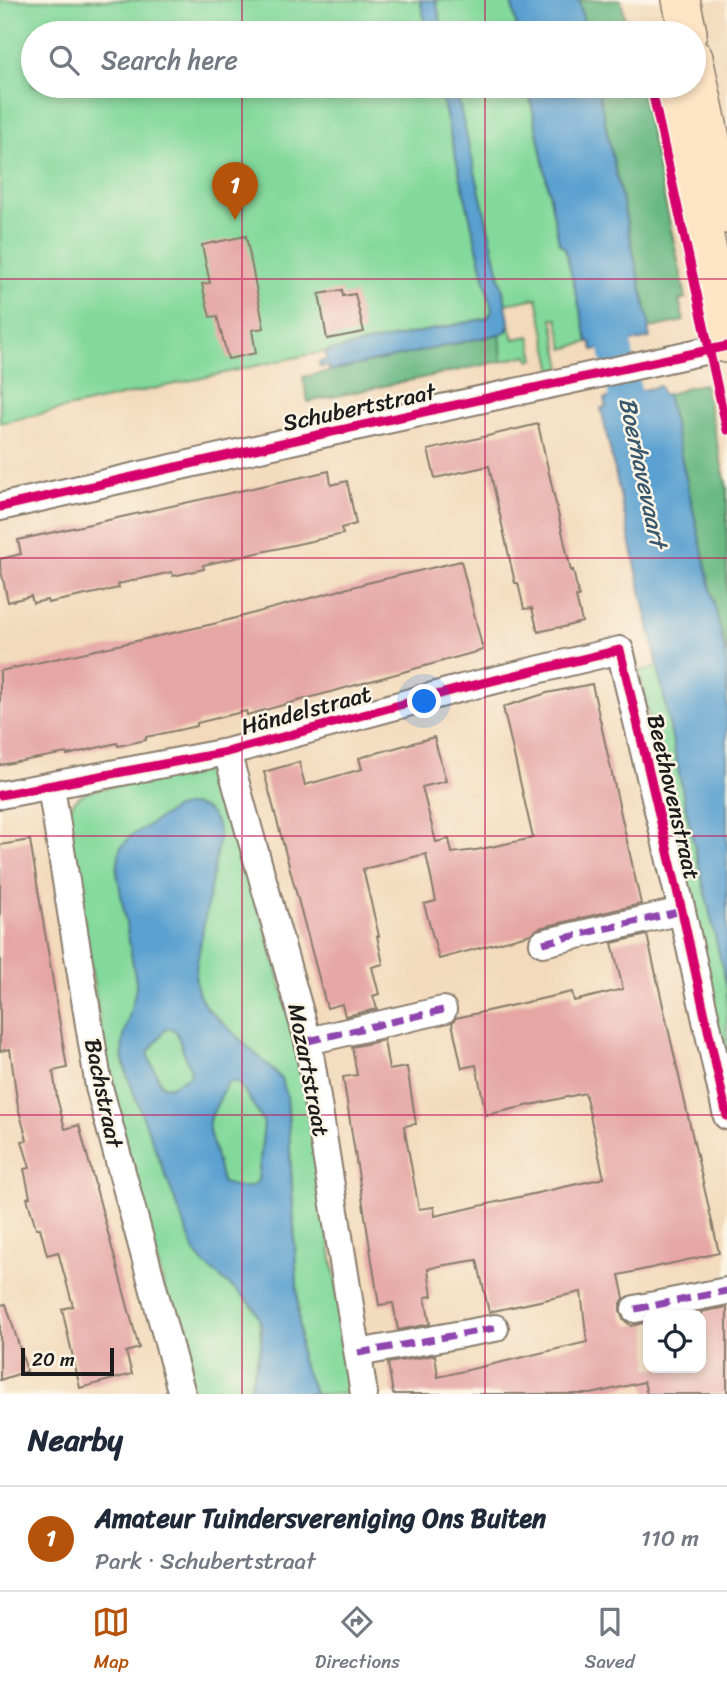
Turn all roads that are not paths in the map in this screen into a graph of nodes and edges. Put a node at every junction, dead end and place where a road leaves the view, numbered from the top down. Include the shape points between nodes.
1 (656, 0) edge
2 (681, 0) edge
3 (660, 21) edge
4 (685, 21) edge
5 (676, 98) edge
6 (702, 98) edge
7 (727, 215) edge
8 (727, 345) edge
9 (0, 507) edge
10 (620, 650) joint
11 (226, 752) junction
12 (51, 786) junction
13 (0, 795) edge
14 (682, 911) junction
15 (543, 943) dead end
16 (443, 1010) dead end
17 (308, 1041) junction
18 (727, 1116) edge
19 (727, 1291) edge
20 (635, 1310) dead end
21 (495, 1328) dead end
22 (358, 1353) junction
23 (182, 1394) edge
24 (365, 1394) edge

1 - 3 main road
2 - 4 main road
5 - 8 main road
6 - 7 main road
8 - 9 street, Schubertstraat
10 - 11 street, Händelstraat
10 - 14 street, Beethovenstraat
11 - 12 street, Händelstraat
11 - 17 street, Mozartstraat
12 - 13 street, Händelstraat
12 - 23 street, Bachstraat via 99,1087
14 - 15 street
14 - 18 street, Beethovenstraat
16 - 17 street
17 - 22 street, Mozartstraat
19 - 20 street
21 - 22 street
22 - 24 street, Mozartstraat

